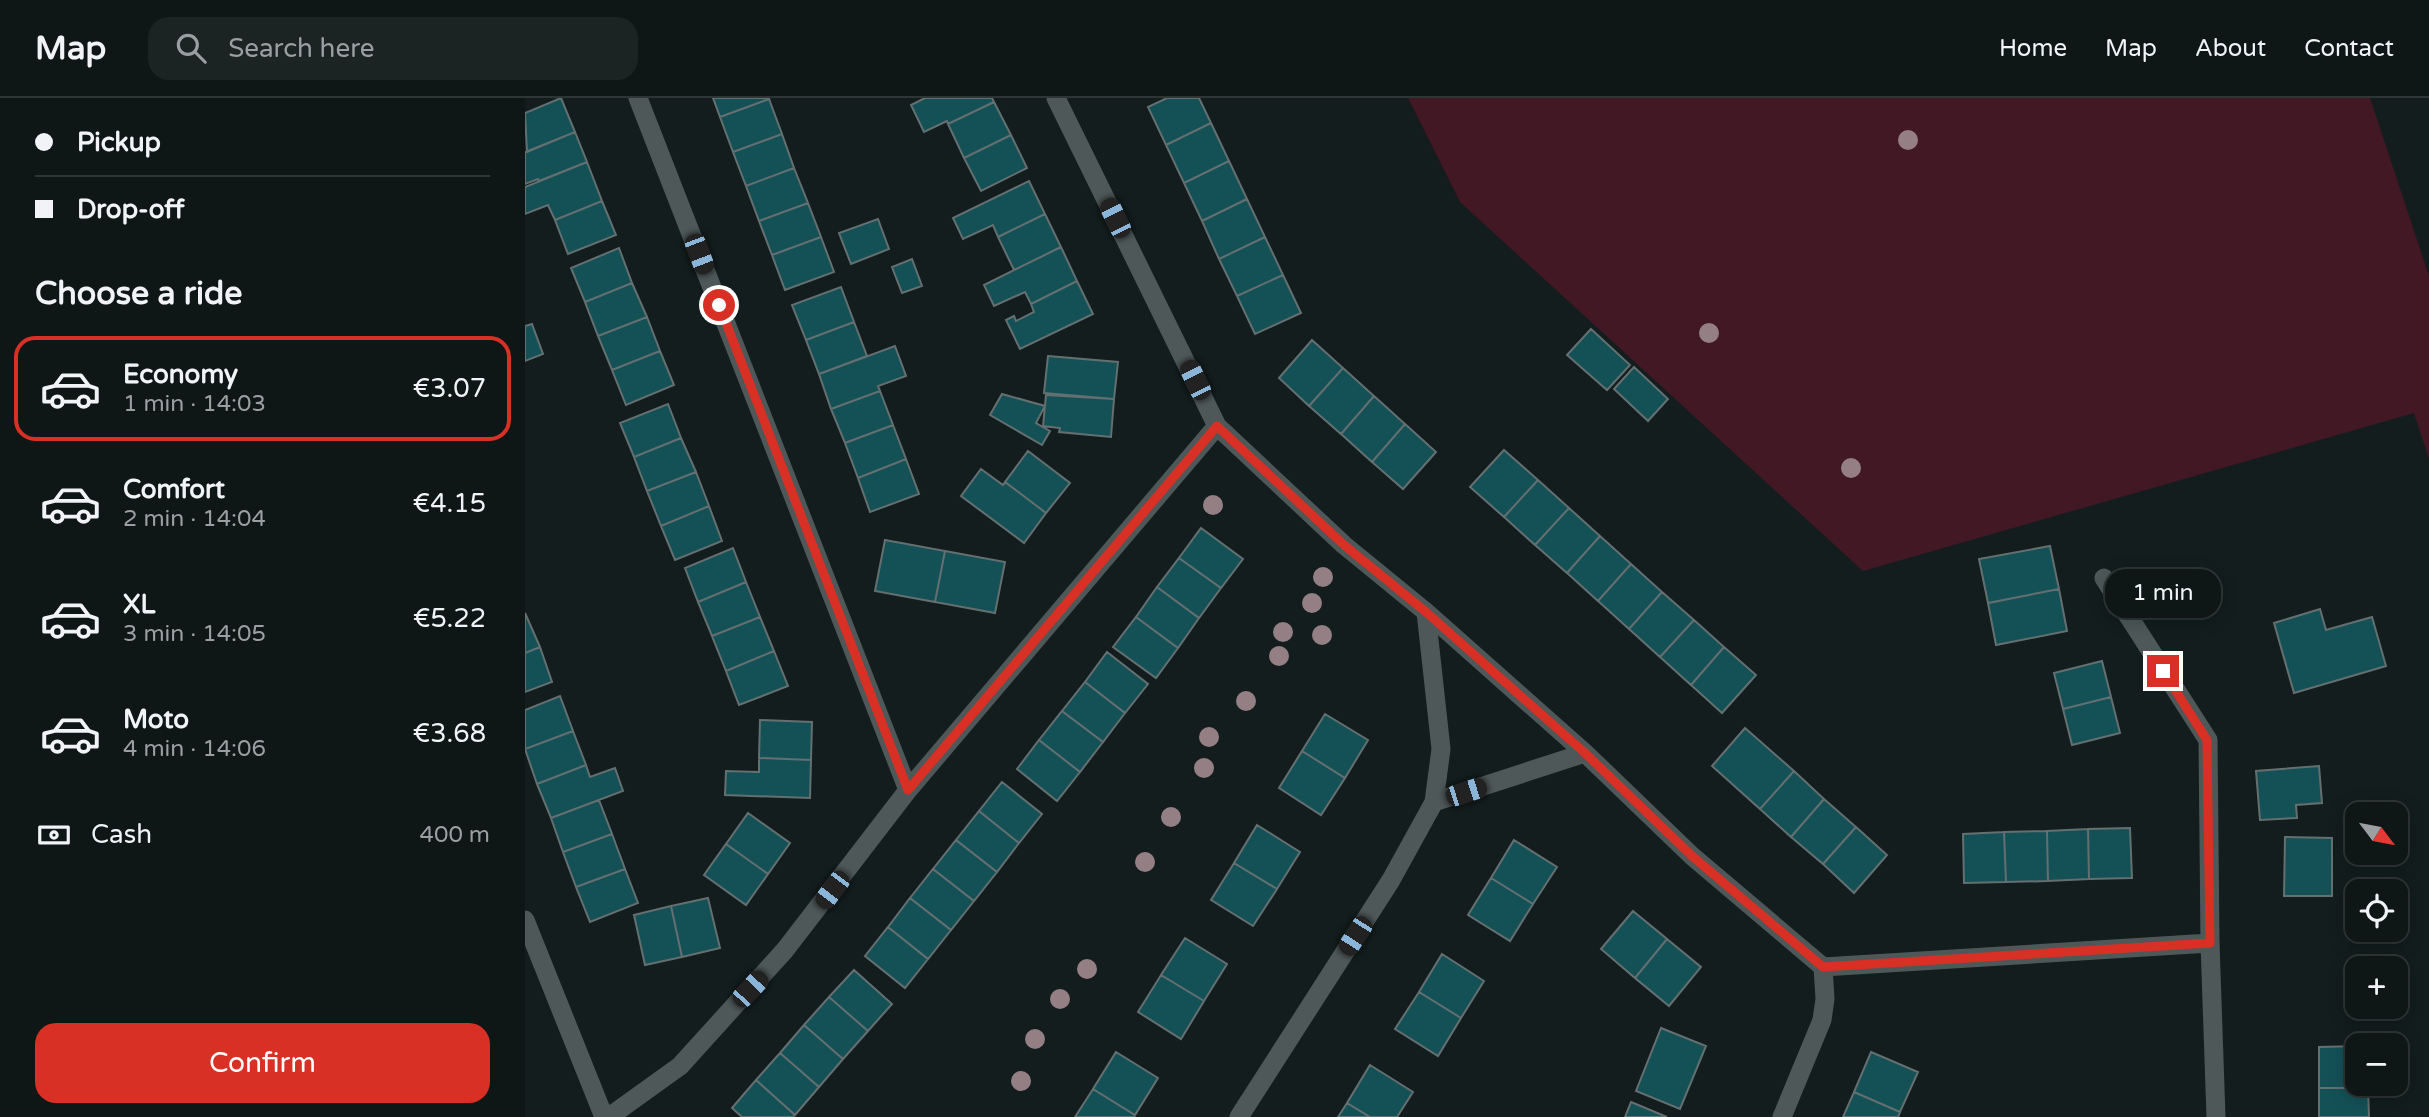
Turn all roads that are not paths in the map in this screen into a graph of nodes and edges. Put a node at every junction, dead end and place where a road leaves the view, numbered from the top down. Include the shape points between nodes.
1 (638, 98) edge
2 (1056, 98) edge
3 (1217, 426) junction
4 (2104, 578) dead end
5 (1426, 612) junction
6 (1585, 753) junction
7 (908, 790) junction
8 (1434, 802) junction
9 (525, 920) edge
10 (2210, 943) junction
11 (1823, 967) junction
12 (606, 1117) edge
13 (1238, 1117) edge
14 (1783, 1117) edge
15 (2217, 1117) edge

1 - 7 street
2 - 3 street
3 - 5 street via 1344,545
3 - 7 street
4 - 10 street via 2207,740
5 - 6 street
5 - 8 street via 1441,750
6 - 8 street
6 - 11 street via 1692,856
7 - 12 street via 786,950 680,1066
8 - 13 street via 1391,880
9 - 12 street
10 - 11 street
10 - 15 street
11 - 14 street via 1822,1020

